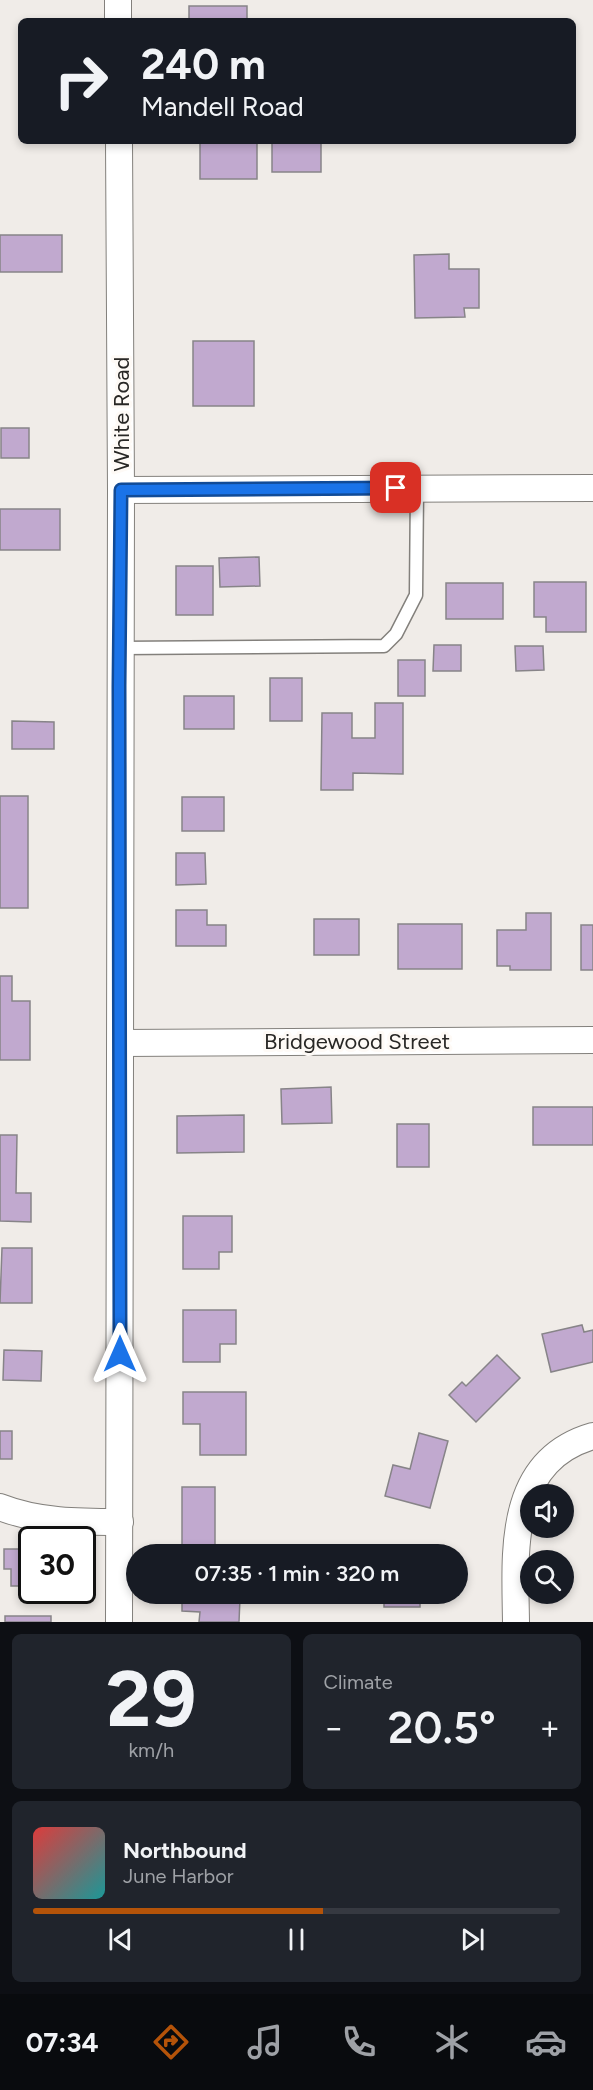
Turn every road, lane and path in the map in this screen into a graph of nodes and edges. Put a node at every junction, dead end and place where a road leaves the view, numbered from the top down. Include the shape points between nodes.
1 (118, 0) edge
2 (118, 18) edge
3 (119, 144) edge
4 (417, 488) junction
5 (593, 488) edge
6 (121, 490) junction
7 (120, 648) junction
8 (593, 1040) edge
9 (120, 1043) junction
10 (593, 1436) edge
11 (0, 1507) edge
12 (120, 1522) junction
13 (119, 1622) edge
14 (516, 1622) edge

1 - 2 street
3 - 6 street, White Road
4 - 5 street
4 - 6 street
4 - 7 lane via 416,596 396,634 384,646
6 - 7 street, White Road
7 - 9 street, White Road
8 - 9 street, Bridgewood Street
9 - 12 street, White Road
10 - 14 street via 553,1458 531,1485 524,1501 517,1536
11 - 12 street via 29,1516
12 - 13 street, White Road

